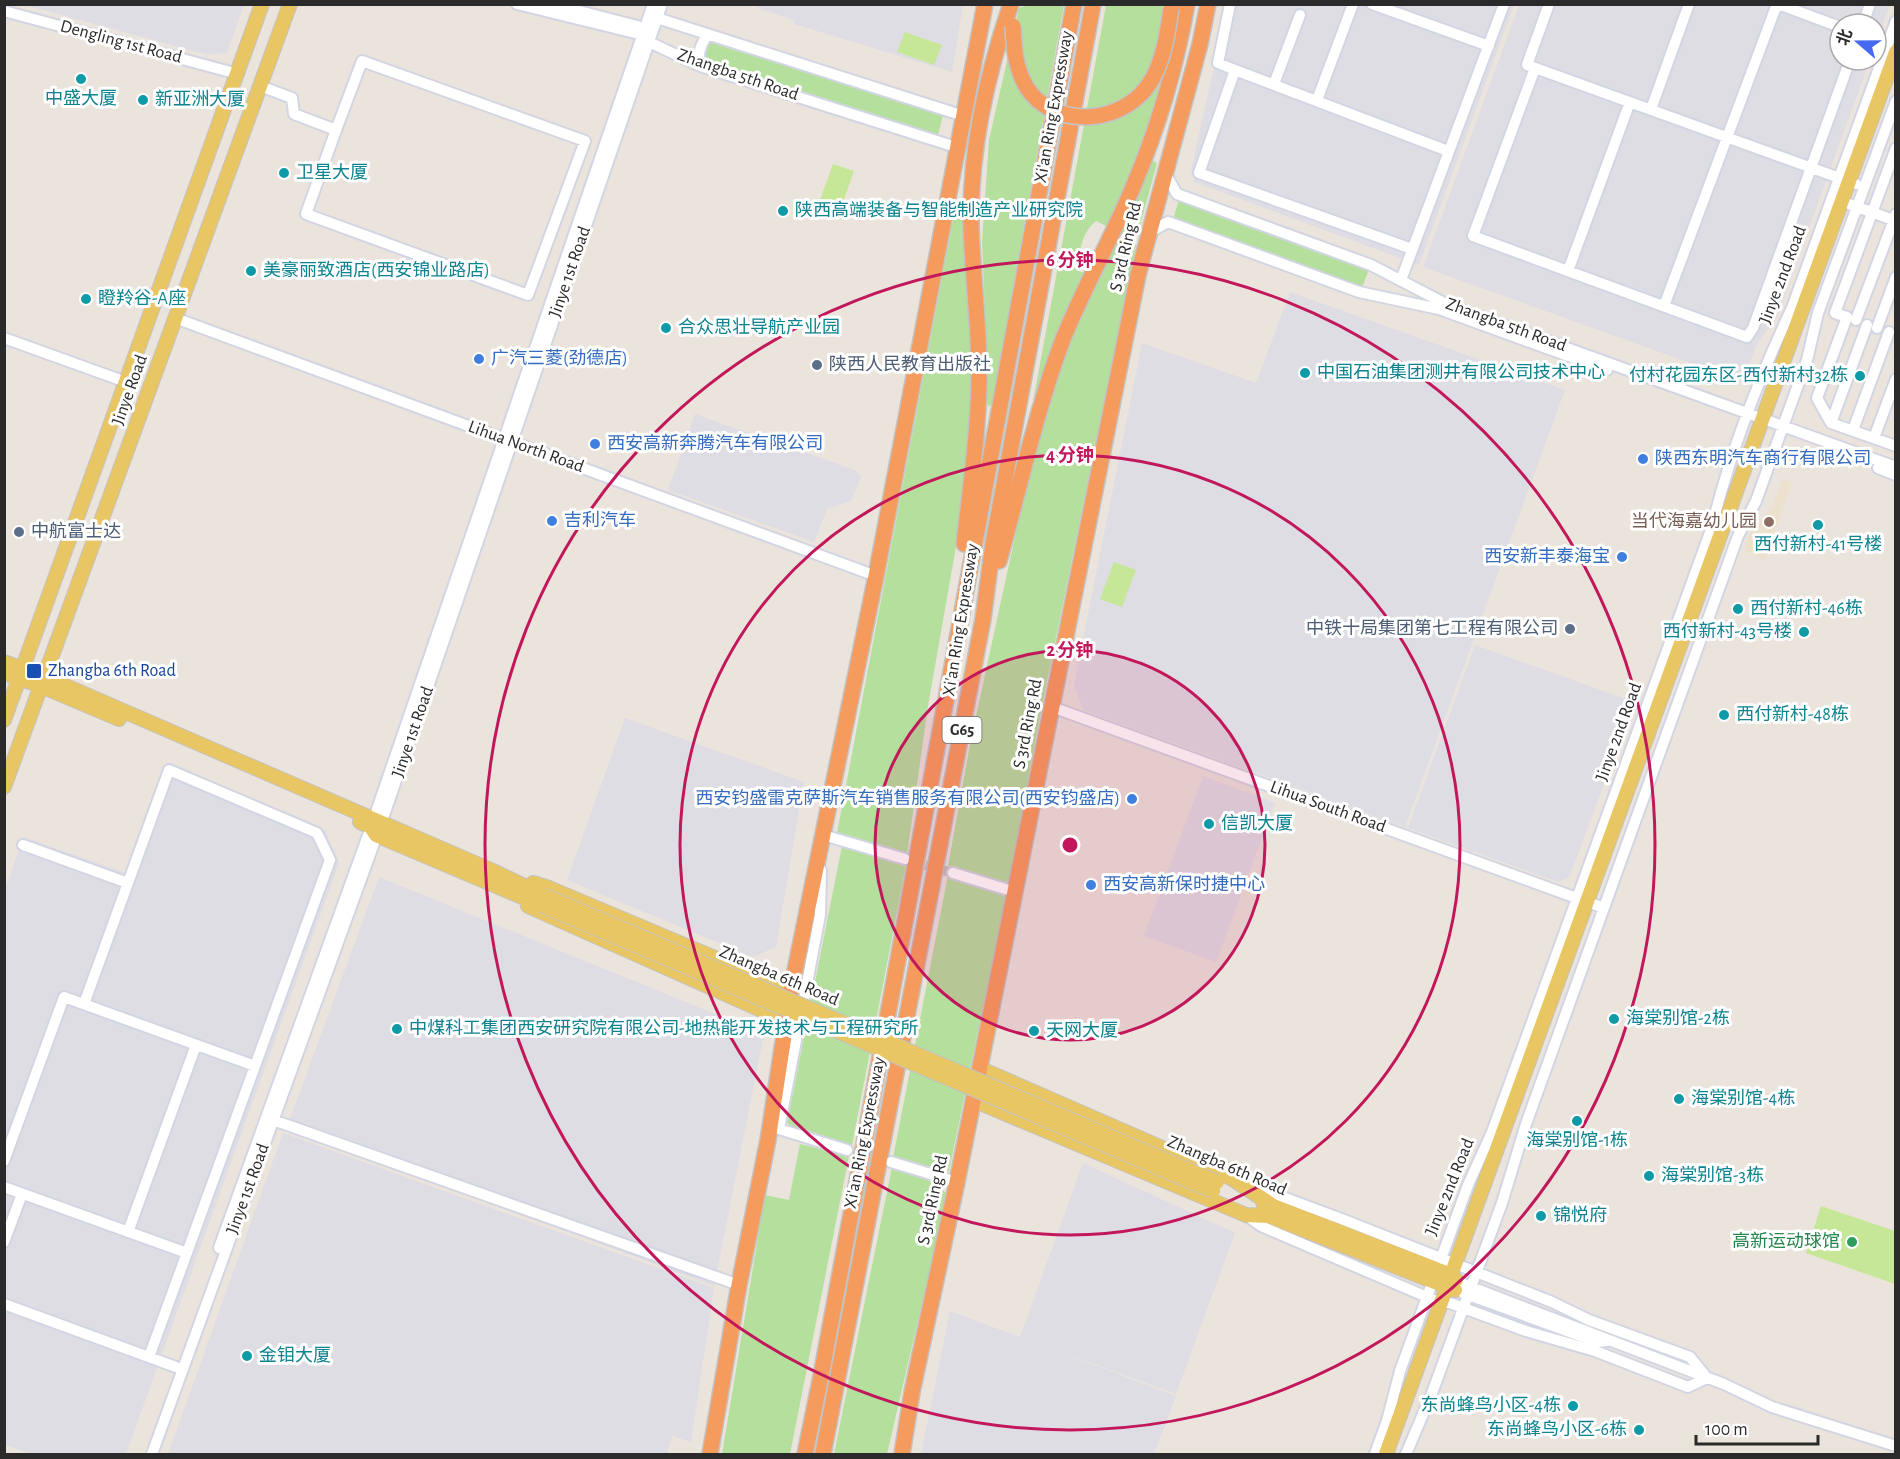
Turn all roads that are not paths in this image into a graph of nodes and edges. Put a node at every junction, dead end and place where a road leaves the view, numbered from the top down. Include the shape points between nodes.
1 (262, 4) edge
2 (290, 4) edge
3 (517, 4) edge
4 (552, 4) edge
5 (653, 4) edge
6 (662, 4) edge
7 (985, 4) edge
8 (1017, 4) edge
9 (1074, 4) edge
10 (1093, 4) edge
11 (1208, 4) edge
12 (1230, 4) edge
13 (1353, 4) edge
14 (1372, 4) edge
15 (1504, 4) edge
16 (1549, 4) edge
17 (1689, 4) edge
18 (1777, 4) edge
19 (1179, 6) edge
20 (4, 11) edge
21 (1300, 15) dead end
22 (1010, 16) edge
23 (657, 18) junction
24 (1896, 21) edge
25 (1828, 23) edge
26 (708, 34) junction
27 (646, 35) junction
28 (1489, 46) junction
29 (1896, 52) edge
30 (700, 66) junction
31 (1535, 68) junction
32 (1235, 70) junction
33 (1846, 72) edge
34 (238, 74) junction
35 (1896, 77) edge
36 (1274, 84) junction
37 (260, 86) junction
38 (1317, 100) junction
39 (1896, 101) edge
40 (1630, 102) junction
41 (1651, 109) junction
42 (964, 116) junction
43 (336, 130) junction
44 (1727, 136) junction
45 (1896, 147) edge
46 (959, 148) junction
47 (1448, 151) junction
48 (1812, 168) junction
49 (1165, 173) junction
50 (1848, 181) junction
51 (1853, 206) junction
52 (1872, 212) junction
53 (1895, 218) edge
54 (1148, 232) junction
55 (1412, 249) junction
56 (1568, 271) junction
57 (1896, 277) edge
58 (1401, 280) junction
59 (1664, 306) junction
60 (175, 318) junction
61 (1851, 319) junction
62 (1872, 326) junction
63 (1892, 333) edge
64 (4, 338) edge
65 (1896, 379) edge
66 (126, 382) junction
67 (1747, 417) junction
68 (1831, 423) junction
69 (1770, 425) junction
70 (1853, 430) junction
71 (1874, 438) junction
72 (508, 440) junction
73 (1896, 446) edge
74 (1896, 467) edge
75 (1896, 475) edge
76 (876, 576) junction
77 (960, 616) junction
78 (983, 619) junction
79 (4, 662) edge
80 (4, 673) edge
81 (21, 675) junction
82 (43, 681) junction
83 (1052, 706) junction
84 (4, 720) edge
85 (4, 788) edge
86 (375, 826) junction
87 (822, 840) junction
88 (22, 844) dead end
89 (904, 860) tunnel mouth
90 (493, 871) junction
91 (953, 873) tunnel mouth
92 (472, 877) junction
93 (128, 883) junction
94 (1014, 892) junction
95 (542, 900) junction
96 (1590, 903) junction
97 (791, 990) junction
98 (84, 1004) junction
99 (786, 1021) junction
100 (196, 1045) junction
101 (255, 1066) junction
102 (979, 1068) junction
103 (973, 1100) junction
104 (273, 1120) junction
105 (847, 1150) dead end
106 (4, 1161) edge
107 (891, 1162) dead end
108 (1231, 1178) junction
109 (957, 1182) junction
110 (4, 1188) edge
111 (22, 1194) junction
112 (1270, 1211) junction
113 (1246, 1215) junction
114 (128, 1232) junction
115 (4, 1242) edge
116 (187, 1252) junction
117 (1437, 1270) junction
118 (739, 1285) junction
119 (1458, 1286) junction
120 (1427, 1297) junction
121 (4, 1304) edge
122 (149, 1357) junction
123 (176, 1367) junction
124 (1707, 1378) junction
125 (912, 1392) junction
126 (1896, 1446) edge
127 (144, 1455) edge
128 (152, 1455) edge
129 (710, 1455) edge
130 (805, 1455) edge
131 (823, 1455) edge
132 (895, 1455) edge
133 (902, 1455) edge
134 (1375, 1455) edge
135 (1386, 1455) edge
136 (1395, 1455) edge
137 (1406, 1455) edge

1 - 34 main road, Jinye Road
2 - 37 main road, Jinye Road
3 - 27 street, Zhangba 5th Road
4 - 27 street, Zhangba 5th Road
5 - 27 street, Jinye 1st Road
6 - 23 street
7 - 42 highway
8 - 22 highway
9 - 77 highway, Xi'an Ring Expressway / G65
10 - 78 highway, Xi'an Ring Expressway / G65 via 993,544
11 - 49 highway, S 3rd Ring Rd
12 - 32 street via 1218,63
13 - 38 street
14 - 28 street
15 - 28 street
16 - 31 street via 1527,65
17 - 41 street
18 - 25 street
18 - 44 street
19 - 22 highway, bridge via 1155,74 1142,94 1098,117 1068,115 1052,109 1028,89 1015,57
19 - 78 highway via 1164,103 1133,187 1064,338 1046,388
20 - 34 street, Dengling 1st Road
21 - 36 street
22 - 77 highway via 981,112 975,152 971,220 979,381
23 - 26 street, Zhangba 5th Road
23 - 27 street
24 - 50 street, Jinye 2nd Road
26 - 30 street via 699,52
26 - 42 street, Zhangba 5th Road
27 - 30 street, Zhangba 5th Road
27 - 72 street, Jinye 1st Road
28 - 47 street
29 - 50 main road, Jinye 2nd Road
30 - 46 street, Zhangba 5th Road
31 - 40 street
31 - 56 street via 1473,236
32 - 36 street
32 - 55 street via 1199,173
33 - 48 street
34 - 66 main road, Jinye Road
35 - 50 main road, Jinye 2nd Road
36 - 38 street
37 - 43 street via 292,98 294,114
37 - 60 main road, Jinye Road
38 - 47 street
39 - 51 street, Jinye 2nd Road
40 - 41 street
40 - 56 street
41 - 44 street
42 - 46 highway
43 - 43 street via 362,61 585,141 528,296 306,214
44 - 48 street
44 - 59 street
45 - 52 street
46 - 76 highway
47 - 55 street
48 - 50 street
48 - 59 street via 1747,337
49 - 54 highway, S 3rd Ring Rd
49 - 58 street, Zhangba 5th Road via 1177,194 1371,265
50 - 51 main road, Jinye 2nd Road
50 - 67 street, Jinye 2nd Road
50 - 69 main road, Jinye 2nd Road
51 - 52 street
51 - 69 main road, Jinye 2nd Road
52 - 53 street
52 - 61 street via 1835,313
53 - 61 street
54 - 67 street, Zhangba 5th Road via 1167,222 1359,292 1438,309
54 - 83 highway, S 3rd Ring Rd
55 - 58 street
56 - 59 street
57 - 62 street
58 - 67 street, Zhangba 5th Road via 1448,305
60 - 72 street, Lihua North Road
60 - 82 main road, Jinye Road
61 - 62 street
61 - 68 street via 1817,398
62 - 63 street
62 - 68 street
63 - 70 street
64 - 66 street
65 - 71 street
66 - 81 main road, Jinye Road
67 - 69 street, Zhangba 5th Road
67 - 96 street, Jinye 2nd Road
68 - 70 street
69 - 74 street, Zhangba 5th Road
69 - 75 street, Zhangba 5th Road
69 - 96 main road, Jinye 2nd Road
69 - 96 street, Jinye 2nd Road via 1756,501 1738,536
70 - 71 street
71 - 73 street
72 - 76 street, Lihua North Road
72 - 86 street, Jinye 1st Road
76 - 87 highway
77 - 130 highway, Xi'an Ring Expressway / G65
78 - 131 highway, Xi'an Ring Expressway / G65
79 - 81 main road, Zhangba 6th Road
80 - 81 main road, Zhangba 6th Road
81 - 82 main road, Zhangba 6th Road
81 - 84 main road, Jinye Road
82 - 85 main road, Jinye Road
82 - 86 main road, Zhangba 6th Road
83 - 94 highway, S 3rd Ring Rd
83 - 96 street, Lihua South Road
86 - 90 main road, Zhangba 6th Road
86 - 92 main road, Zhangba 6th Road
86 - 104 street, Jinye 1st Road
86 - 123 street, Jinye 1st Road
87 - 89 street
87 - 97 highway
87 - 105 street via 820,915 779,1129
88 - 93 street
90 - 95 main road, Zhangba 6th Road
90 - 97 main road via 549,888
91 - 94 street
92 - 95 main road, Zhangba 6th Road
92 - 99 main road via 536,910
93 - 98 street
93 - 101 street via 169,770 317,833 330,860
94 - 102 highway, S 3rd Ring Rd
95 - 112 main road, Zhangba 6th Road, bridge
96 - 117 street, Jinye 2nd Road via 1468,1185
96 - 119 main road, Jinye 2nd Road
96 - 119 street, Jinye 2nd Road via 1502,1203
97 - 99 highway
98 - 100 street
98 - 106 street via 64,997
99 - 118 highway via 768,1140
100 - 101 street
100 - 114 street
101 - 116 street
102 - 103 highway, S 3rd Ring Rd
102 - 108 main road
103 - 109 highway, S 3rd Ring Rd
103 - 113 main road
104 - 118 street
104 - 128 street, Jinye 1st Road
107 - 109 street
108 - 112 main road
108 - 117 street, Zhangba 6th Road via 1344,1220
109 - 125 highway, S 3rd Ring Rd
110 - 111 street
111 - 114 street
111 - 115 street
112 - 113 main road
112 - 117 main road, Zhangba 6th Road
113 - 120 street, Zhangba 6th Road via 1261,1226
114 - 116 street
116 - 122 street
117 - 119 main road, Zhangba 6th Road
117 - 120 street, Jinye 2nd Road
118 - 129 highway
119 - 120 street, Zhangba 6th Road
119 - 124 street, Zhangba 6th Road via 1600,1335
119 - 124 street, Zhangba 6th Road via 1552,1302 1589,1320 1690,1357
119 - 124 street, Zhangba 6th Road via 1526,1331 1596,1351 1688,1386
119 - 135 main road, Jinye 2nd Road
119 - 136 main road, Jinye 2nd Road
119 - 137 street, Jinye 2nd Road via 1432,1393
120 - 134 street, Jinye 2nd Road
121 - 122 street
122 - 123 street
123 - 127 street, Jinye 1st Road
124 - 126 street, Zhangba 6th Road via 1772,1407
125 - 132 highway
125 - 133 highway, S 3rd Ring Rd

